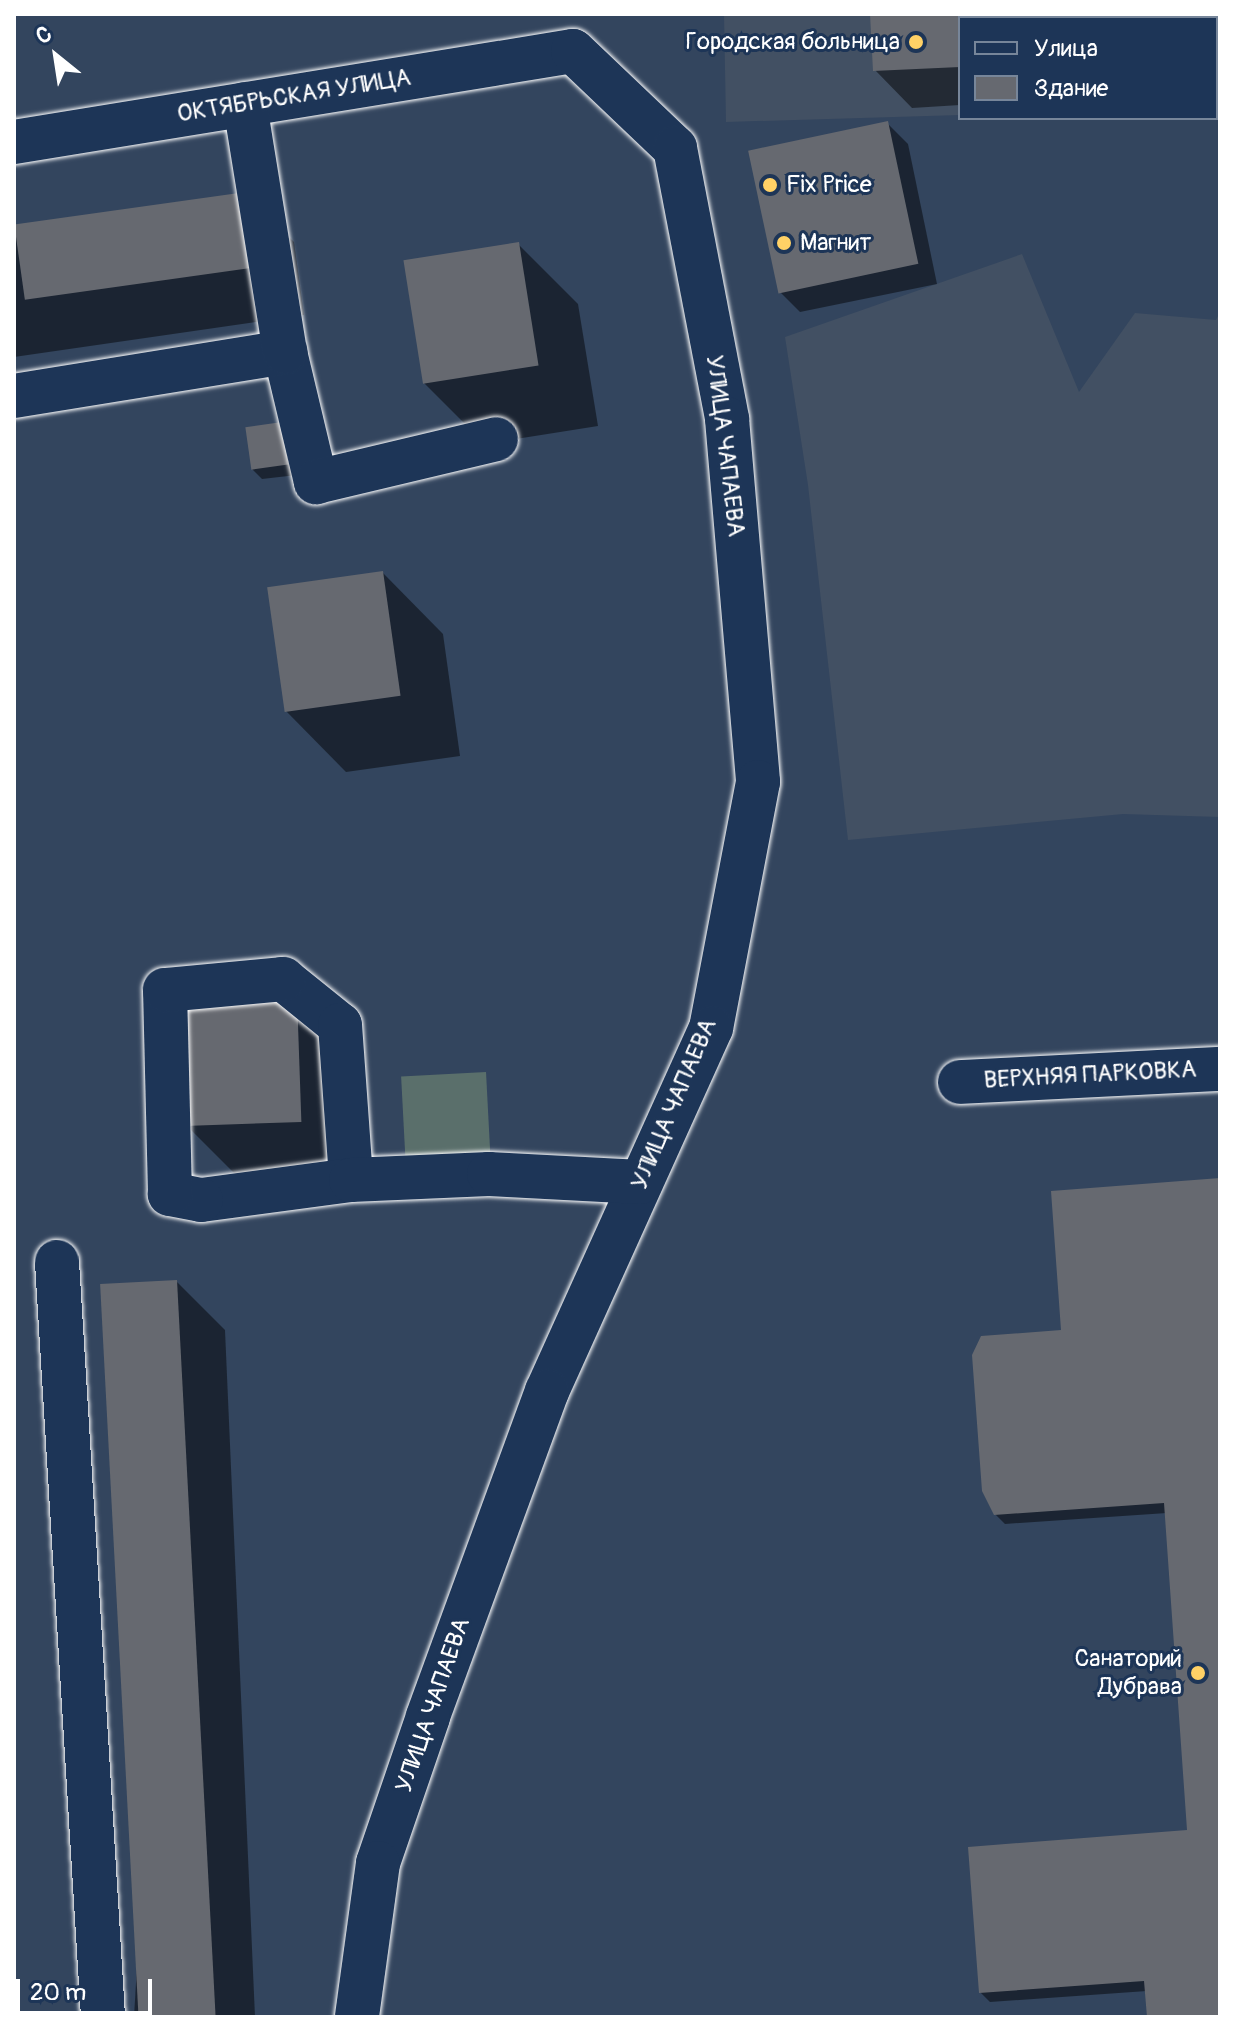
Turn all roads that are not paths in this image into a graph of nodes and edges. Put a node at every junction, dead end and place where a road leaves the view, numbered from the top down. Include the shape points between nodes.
1 (573, 51) joint
2 (245, 104) junction
3 (14, 142) edge
4 (285, 352) junction
5 (14, 396) edge
6 (496, 439) dead end
7 (1220, 1069) edge
8 (960, 1082) dead end
9 (351, 1180) junction
10 (641, 1182) junction
11 (57, 1262) dead end
12 (103, 2017) edge
13 (357, 2017) edge

1 - 2 street, ОКТЯБРЬСКАЯ УЛИЦА
1 - 10 street, УЛИЦА ЧАПАЕВА via 675,148 727,419 758,782 711,1028
2 - 3 street, ОКТЯБРЬСКАЯ УЛИЦА
2 - 4 street
4 - 5 street
4 - 6 street via 316,482
7 - 8 street, ВЕРХНЯЯ ПАРКОВКА
9 - 9 street via 340,1025 283,979 165,990 170,1194 201,1200
9 - 10 street via 489,1174
10 - 13 street, УЛИЦА ЧАПАЕВА via 547,1391 378,1863
11 - 12 street

